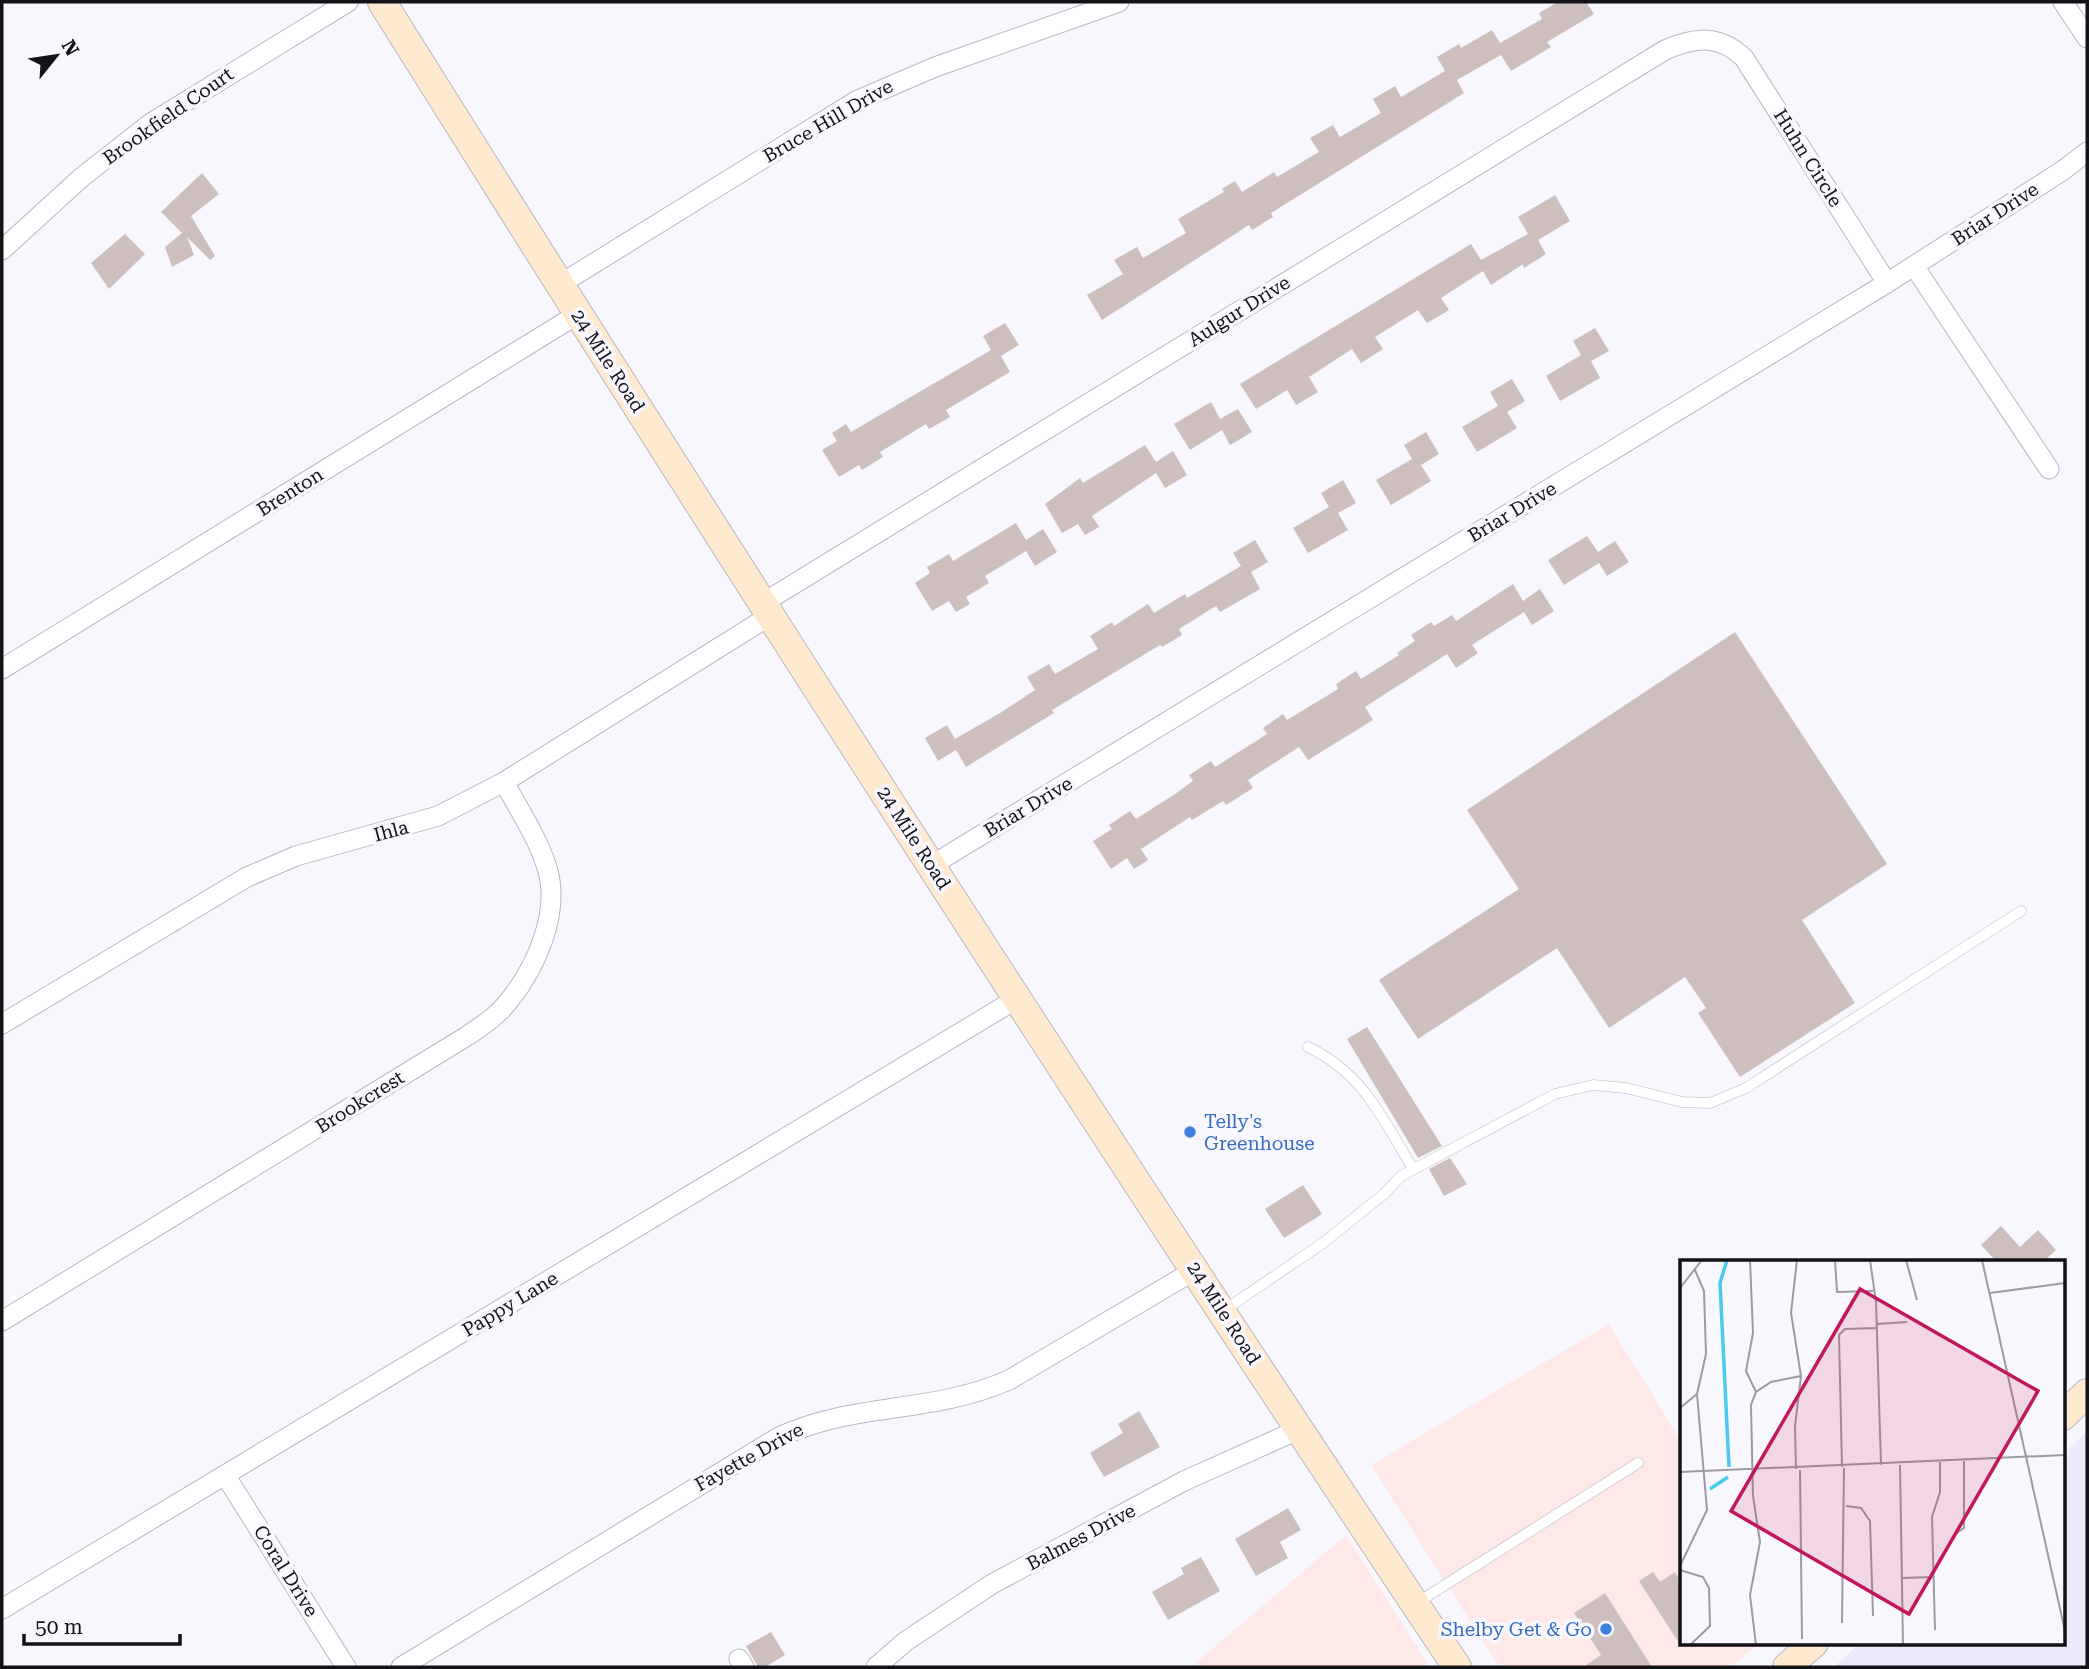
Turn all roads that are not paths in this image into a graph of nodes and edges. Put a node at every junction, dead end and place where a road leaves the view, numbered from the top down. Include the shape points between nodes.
1 (348, 2) edge
2 (382, 2) edge
3 (1119, 2) edge
4 (2063, 2) edge
5 (2087, 38) edge
6 (1721, 41) joint
7 (2087, 152) edge
8 (2, 250) edge
9 (1914, 265) junction
10 (1887, 283) junction
11 (559, 285) junction
12 (578, 313) junction
13 (2049, 469) dead end
14 (767, 609) junction
15 (2, 669) edge
16 (503, 782) junction
17 (932, 865) junction
18 (2021, 911) dead end
19 (1018, 998) junction
20 (2, 1024) edge
21 (1308, 1046) dead end
22 (1413, 1169) junction
23 (1195, 1270) junction
24 (1223, 1311) junction
25 (2, 1321) edge
26 (2087, 1393) edge
27 (2064, 1415) edge
28 (1300, 1429) junction
29 (1638, 1463) dead end
30 (225, 1475) junction
31 (1415, 1604) junction
32 (2, 1609) edge
33 (1813, 1644) edge
34 (346, 1667) edge
35 (401, 1667) edge
36 (876, 1667) edge
37 (1457, 1667) edge
38 (1787, 1667) edge

1 - 8 street, Brookfield Court via 151,123 82,177
2 - 11 street, 24 Mile Road
3 - 11 street, Bruce Hill Drive via 934,67 856,101
4 - 5 street
6 - 10 street, Huhn Circle via 1756,75
6 - 14 street, Aulgur Drive via 1696,39 1665,50
7 - 9 street, Briar Drive
9 - 10 street, Briar Drive
9 - 13 street
10 - 17 street, Briar Drive
11 - 12 street, 24 Mile Road
12 - 14 street, 24 Mile Road
12 - 15 street, Brenton
14 - 16 street, Ihla
14 - 17 street, 24 Mile Road
16 - 20 street, Ihla via 438,816 296,856 247,877
16 - 25 street, Brookcrest via 541,850 551,887 548,919 537,953 508,1003 467,1036
17 - 19 street, 24 Mile Road
18 - 22 lane via 1746,1088 1710,1102 1682,1102 1593,1085 1555,1094
19 - 23 street, 24 Mile Road
19 - 30 street, Pappy Lane
21 - 22 lane via 1333,1058 1356,1079
22 - 24 lane via 1313,1251
23 - 24 street, 24 Mile Road
23 - 35 street, Fayette Drive via 984,1391 950,1401 825,1418 779,1437
24 - 28 street, 24 Mile Road
26 - 27 street
28 - 31 street, 24 Mile Road
28 - 36 street, Balmes Drive via 1184,1481 992,1584 906,1641
29 - 31 lane
30 - 32 street, Pappy Lane
30 - 34 street, Coral Drive
31 - 37 street, 24 Mile Road
33 - 38 street

